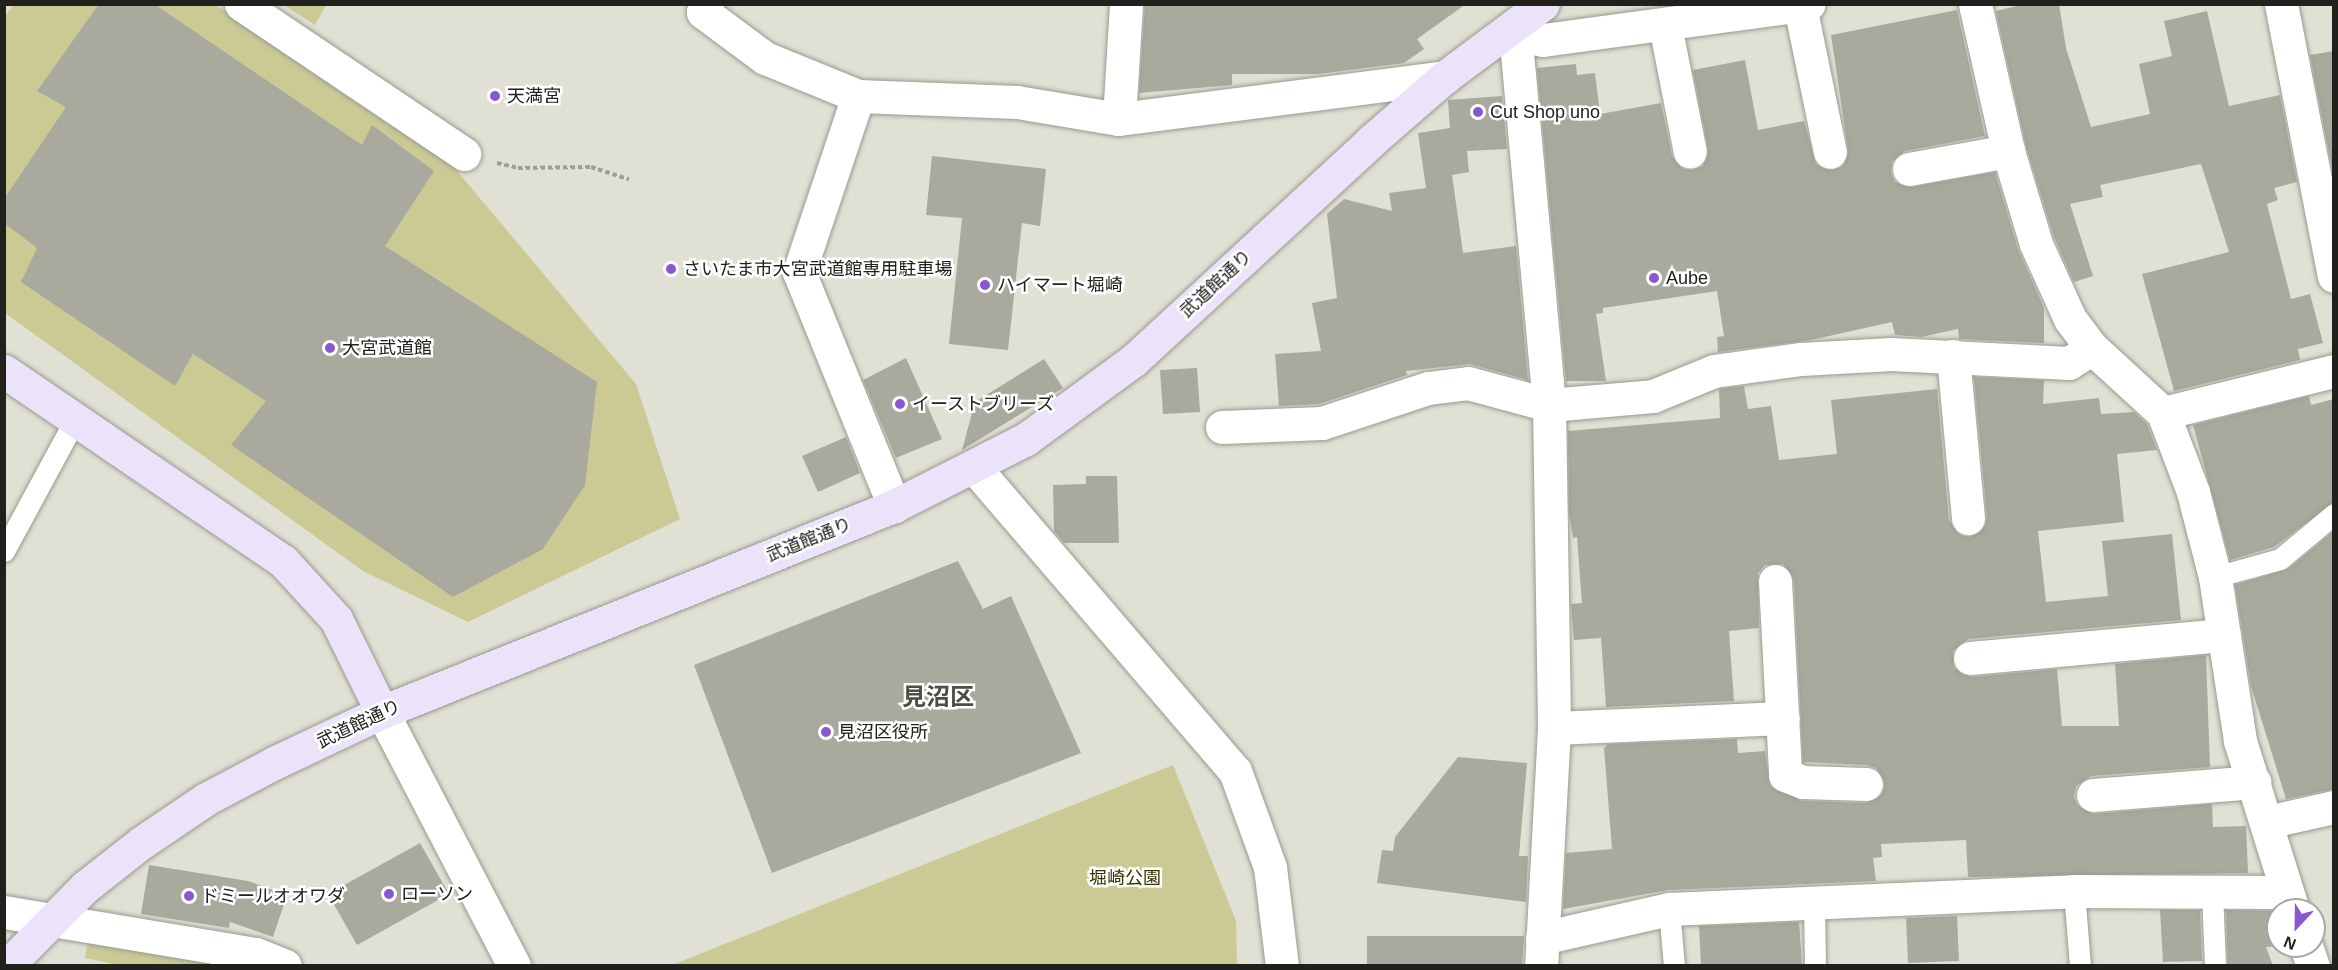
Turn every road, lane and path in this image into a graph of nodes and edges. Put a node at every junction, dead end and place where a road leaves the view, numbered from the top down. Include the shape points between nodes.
1 (240, 4) edge
2 (707, 4) edge
3 (1126, 4) edge
4 (1975, 4) edge
5 (2281, 4) edge
6 (1804, 5) edge
7 (1529, 21) edge
8 (1665, 25) junction
9 (1445, 77) junction
10 (858, 96) junction
11 (1119, 119) junction
12 (2008, 151) junction
13 (1690, 152) dead end
14 (1830, 152) dead end
15 (464, 154) joint
16 (1909, 169) dead end
17 (629, 179) dead end
18 (2334, 276) edge
19 (2092, 348) junction
20 (1953, 356) junction
21 (4, 371) edge
22 (2334, 371) edge
23 (1549, 405) junction
24 (2163, 413) junction
25 (76, 418) junction
26 (1222, 427) dead end
27 (975, 468) junction
28 (894, 506) junction
29 (2334, 514) edge
30 (1968, 518) dead end
31 (4, 551) edge
32 (2215, 577) junction
33 (1775, 581) dead end
34 (2224, 635) junction
35 (1970, 658) dead end
36 (382, 712) junction
37 (1783, 718) junction
38 (1554, 729) junction
39 (2254, 782) junction
40 (1866, 784) dead end
41 (2093, 795) dead end
42 (2334, 807) edge
43 (2266, 822) junction
44 (2074, 891) junction
45 (2212, 891) junction
46 (2267, 898) edge
47 (2289, 898) edge
48 (1814, 903) junction
49 (1669, 909) junction
50 (4, 912) edge
51 (51, 920) junction
52 (1541, 952) edge
53 (7, 966) edge
54 (285, 966) edge
55 (514, 966) edge
56 (1282, 966) edge
57 (1674, 966) edge
58 (1815, 966) edge
59 (2080, 966) edge
60 (2215, 966) edge

1 - 15 street
2 - 10 street via 702,12 765,58
3 - 11 street
4 - 12 street
5 - 18 street
6 - 8 street
6 - 14 street
7 - 8 street via 1543,40
7 - 9 street, 武道館通り
7 - 23 street via 1517,53
8 - 13 street
9 - 11 street
9 - 27 street, 武道館通り via 1134,360 1084,400
10 - 11 street via 1017,102
10 - 28 street via 799,272
12 - 16 street
12 - 19 street via 2036,244 2070,319
15 - 17 path via 518,168 591,167
19 - 20 street via 2069,363
19 - 24 street
20 - 23 street via 1801,358 1714,371 1653,396
20 - 30 street
21 - 25 street
22 - 24 street
23 - 26 street via 1468,383 1428,388 1322,423
23 - 38 street
24 - 32 street via 2193,492
25 - 31 lane
25 - 36 street via 283,561 316,592 336,619
27 - 28 street, 武道館通り
27 - 56 street via 1235,771 1270,867
28 - 36 street, 武道館通り
29 - 32 lane via 2280,558
32 - 34 street
33 - 37 street
34 - 35 street
34 - 39 street via 2240,741
36 - 51 street, 武道館通り via 206,799 94,880
36 - 55 street
37 - 38 street
37 - 40 street via 1785,775 1803,782
38 - 52 street
39 - 41 street
39 - 43 street
42 - 43 street
43 - 47 street
44 - 45 street
44 - 48 street
44 - 59 lane
45 - 46 street
45 - 60 lane
48 - 49 street
48 - 58 lane
49 - 52 street
49 - 57 lane
50 - 51 street
51 - 53 street, 武道館通り
51 - 54 street via 256,954

